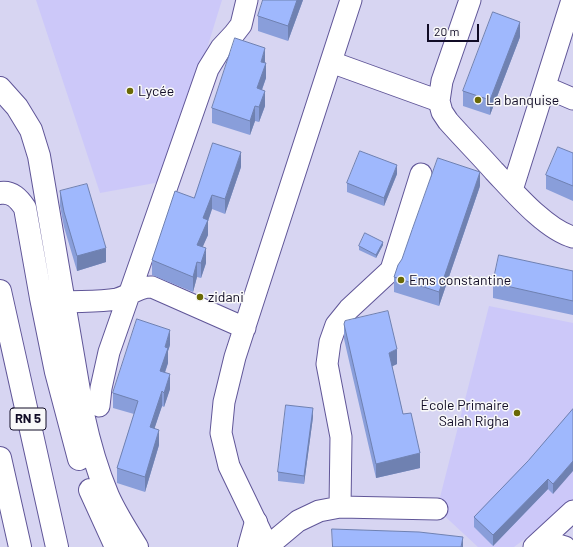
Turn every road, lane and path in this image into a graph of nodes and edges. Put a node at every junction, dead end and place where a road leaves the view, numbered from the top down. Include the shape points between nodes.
1 (247, 0) edge
2 (351, 0) edge
3 (470, 0) edge
4 (572, 0) edge
5 (331, 62) junction
6 (544, 87) junction
7 (0, 88) edge
8 (573, 99) edge
9 (439, 100) junction
10 (421, 174) dead end
11 (512, 190) junction
12 (0, 193) edge
13 (573, 237) edge
14 (0, 291) edge
15 (130, 294) junction
16 (64, 302) junction
17 (245, 328) junction
18 (99, 406) dead end
19 (0, 458) edge
20 (5, 494) edge
21 (340, 507) junction
22 (437, 509) dead end
23 (573, 512) edge
24 (256, 522) joint
25 (538, 543) edge
26 (20, 547) edge
27 (57, 547) edge
28 (116, 547) edge
29 (137, 547) edge
30 (262, 547) edge
31 (565, 547) edge

1 - 15 street via 241,25 220,48 208,69
2 - 5 street
3 - 9 street via 442,81
4 - 6 street
5 - 9 street
5 - 17 street
6 - 8 street
6 - 11 street
7 - 16 highway via 17,107 31,130 39,156
9 - 11 street via 448,122
10 - 21 street via 391,270 349,309 336,325 330,342 327,364 341,437
11 - 13 street via 552,226
12 - 28 highway via 5,192 18,197 25,208 45,320 70,428 80,463
14 - 27 highway, RN 5
15 - 16 street via 112,299
15 - 17 street via 141,288 152,287
15 - 18 street via 104,370
16 - 29 highway via 90,446 108,496
17 - 24 street via 224,402 221,433 229,466
19 - 20 highway
20 - 26 highway
21 - 22 street
21 - 30 street via 320,511 298,521
23 - 25 street
24 - 30 highway
25 - 31 street

